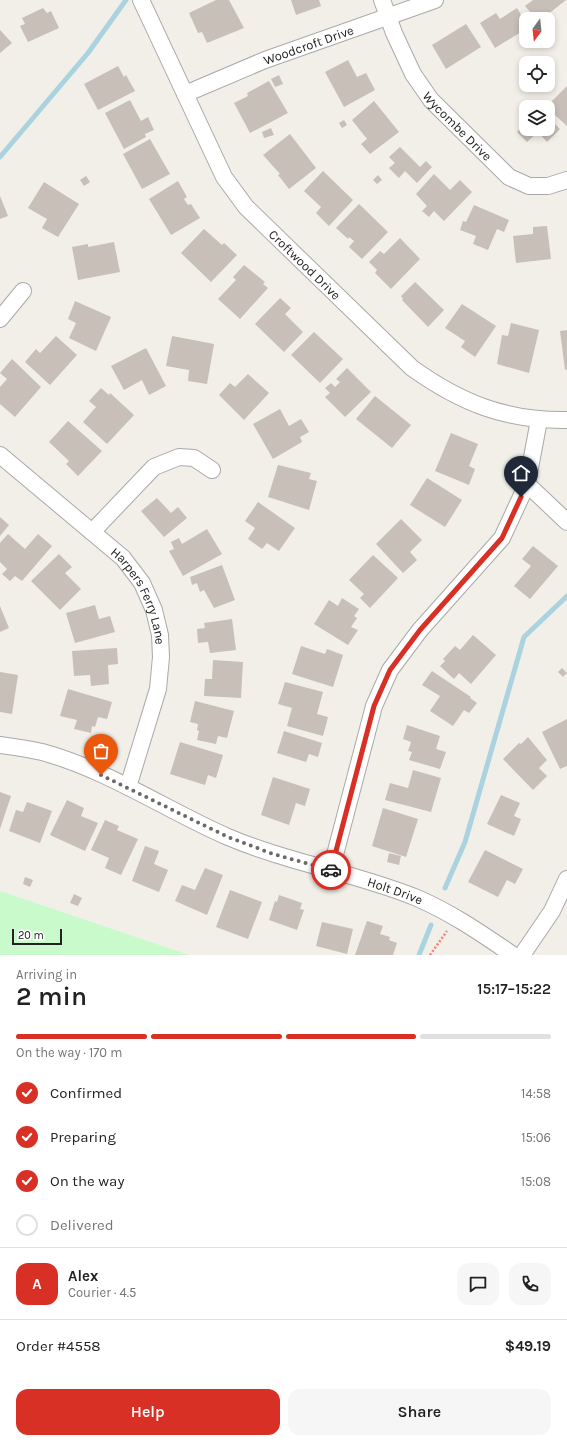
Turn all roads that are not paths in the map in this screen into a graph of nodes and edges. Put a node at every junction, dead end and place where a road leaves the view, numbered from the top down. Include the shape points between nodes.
1 (382, 0) edge
2 (435, 0) edge
3 (144, 6) edge
4 (388, 16) junction
5 (185, 94) junction
6 (567, 180) edge
7 (23, 291) dead end
8 (0, 318) edge
9 (539, 420) junction
10 (567, 420) edge
11 (0, 455) edge
12 (212, 470) dead end
13 (527, 484) junction
14 (567, 522) edge
15 (92, 532) junction
16 (0, 745) edge
17 (128, 787) junction
18 (331, 870) junction
19 (567, 879) edge
20 (513, 955) edge
21 (522, 955) edge

1 - 4 street, Wycombe Drive
2 - 4 street, Woodcroft Drive
3 - 5 street, Croftwood Drive
4 - 5 street, Woodcroft Drive via 265,60
4 - 6 street, Wycombe Drive via 413,74 431,100 509,177 529,186 548,186
5 - 9 street, Croftwood Drive via 224,177 246,207 412,368 439,387 466,400 498,412
7 - 8 street
9 - 10 street, Croftwood Drive
9 - 13 street
11 - 15 street, Harpers Ferry Lane
12 - 15 street via 194,458 179,457 154,467
13 - 14 street
13 - 18 street via 502,538 420,630 390,670 374,706
15 - 17 street, Harpers Ferry Lane via 122,558 142,583 154,610 160,636 158,689
16 - 17 street, Holt Drive via 41,752 72,762
17 - 18 street, Holt Drive via 228,837 273,854
18 - 20 street, Holt Drive via 416,898 449,913
19 - 21 street via 552,911

